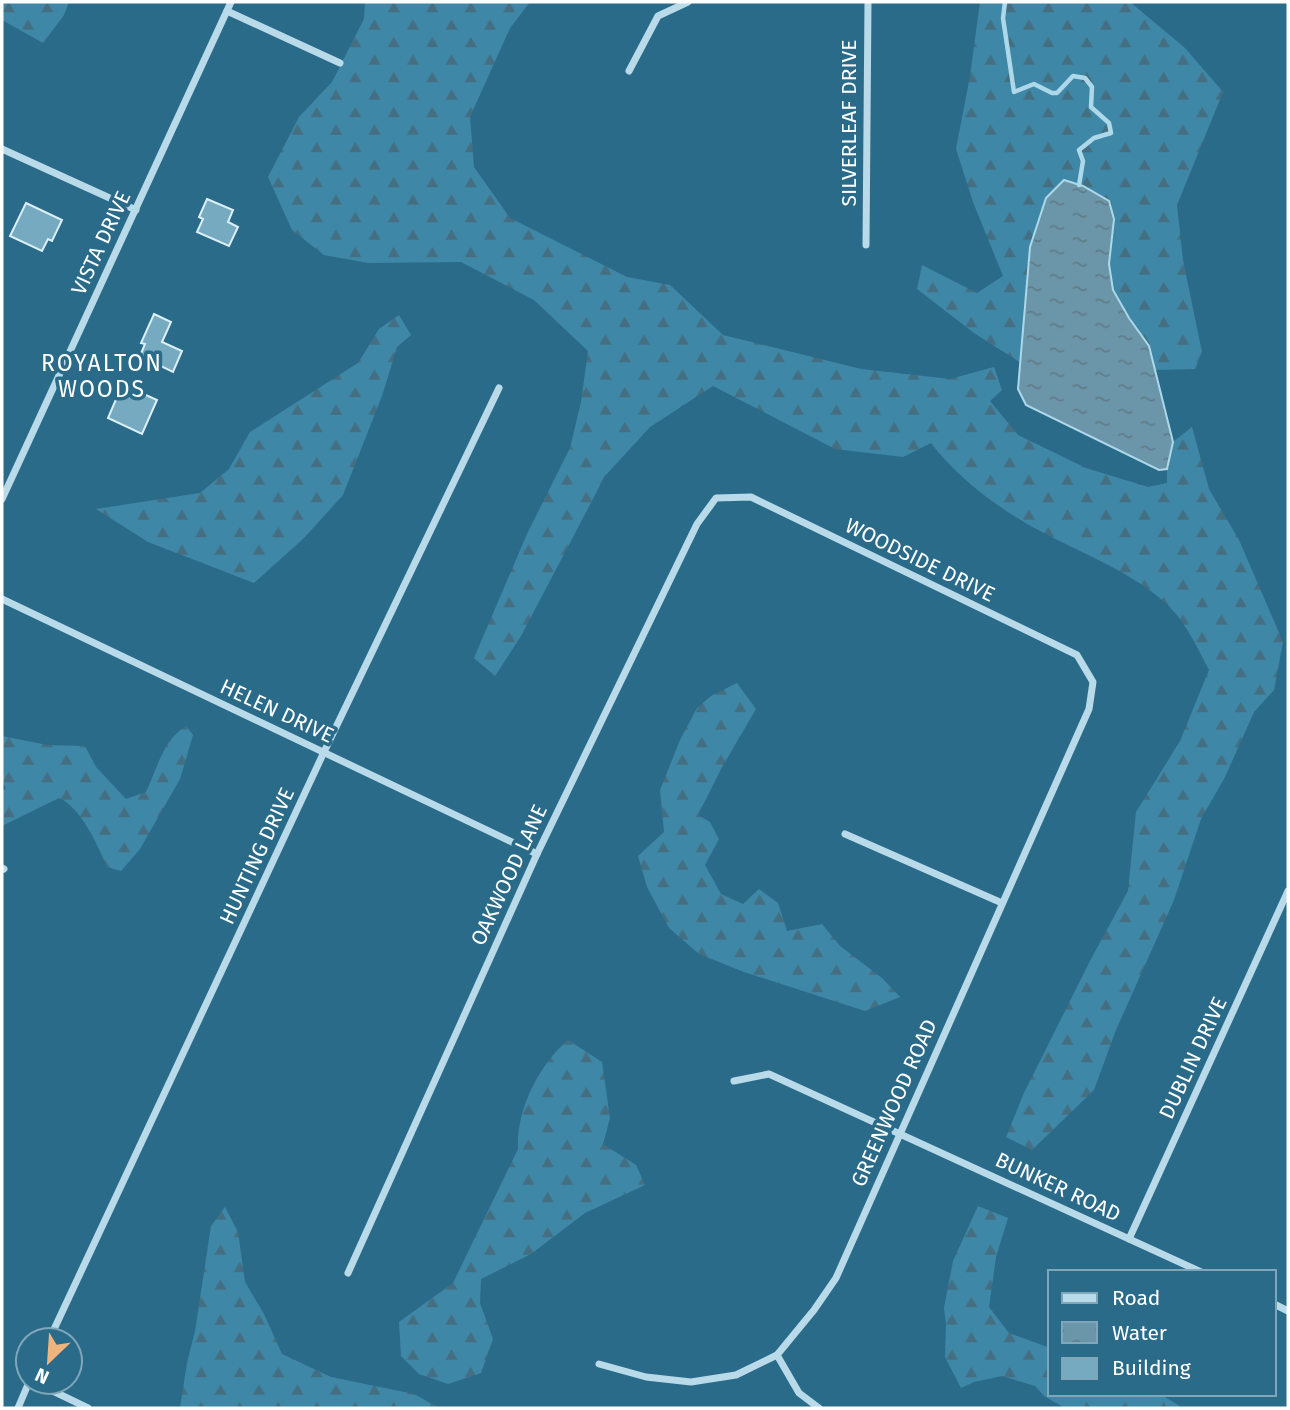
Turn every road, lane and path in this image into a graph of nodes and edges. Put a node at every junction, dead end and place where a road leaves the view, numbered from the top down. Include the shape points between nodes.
1 (231, 2) edge
2 (688, 2) edge
3 (868, 2) edge
4 (227, 11) junction
5 (340, 63) dead end
6 (629, 71) dead end
7 (2, 149) edge
8 (136, 210) junction
9 (866, 245) dead end
10 (499, 388) dead end
11 (716, 498) joint
12 (2, 499) edge
13 (2, 599) edge
14 (1093, 682) joint
15 (324, 752) junction
16 (845, 834) dead end
17 (537, 853) junction
18 (1288, 891) edge
19 (1002, 903) junction
20 (734, 1081) dead end
21 (900, 1133) junction
22 (1129, 1239) junction
23 (1198, 1270) edge
24 (348, 1273) dead end
25 (56, 1326) edge
26 (777, 1355) junction
27 (599, 1364) dead end
28 (62, 1396) edge
29 (88, 1408) edge
30 (819, 1408) edge

1 - 4 street, VISTA DRIVE
2 - 6 street via 658,16
3 - 9 street, SILVERLEAF DRIVE
4 - 5 street
4 - 8 street, VISTA DRIVE
7 - 8 street
8 - 12 street, VISTA DRIVE
10 - 15 street, HUNTING DRIVE
11 - 14 street, WOODSIDE DRIVE via 751,497 1077,655
11 - 17 street, OAKWOOD LANE via 697,524
13 - 15 street, HELEN DRIVE
14 - 19 street, GREENWOOD ROAD via 1089,709
15 - 17 street, HELEN DRIVE
15 - 25 street, HUNTING DRIVE
16 - 19 street
17 - 24 street, OAKWOOD LANE
18 - 22 street, DUBLIN DRIVE
19 - 21 street, GREENWOOD ROAD
20 - 21 street, BUNKER ROAD via 769,1074
21 - 22 street, BUNKER ROAD
21 - 26 street, GREENWOOD ROAD via 836,1278
22 - 23 street, BUNKER ROAD
26 - 27 street, GREENWOOD ROAD via 736,1375 691,1382 646,1377
26 - 30 street via 799,1393
28 - 29 street

